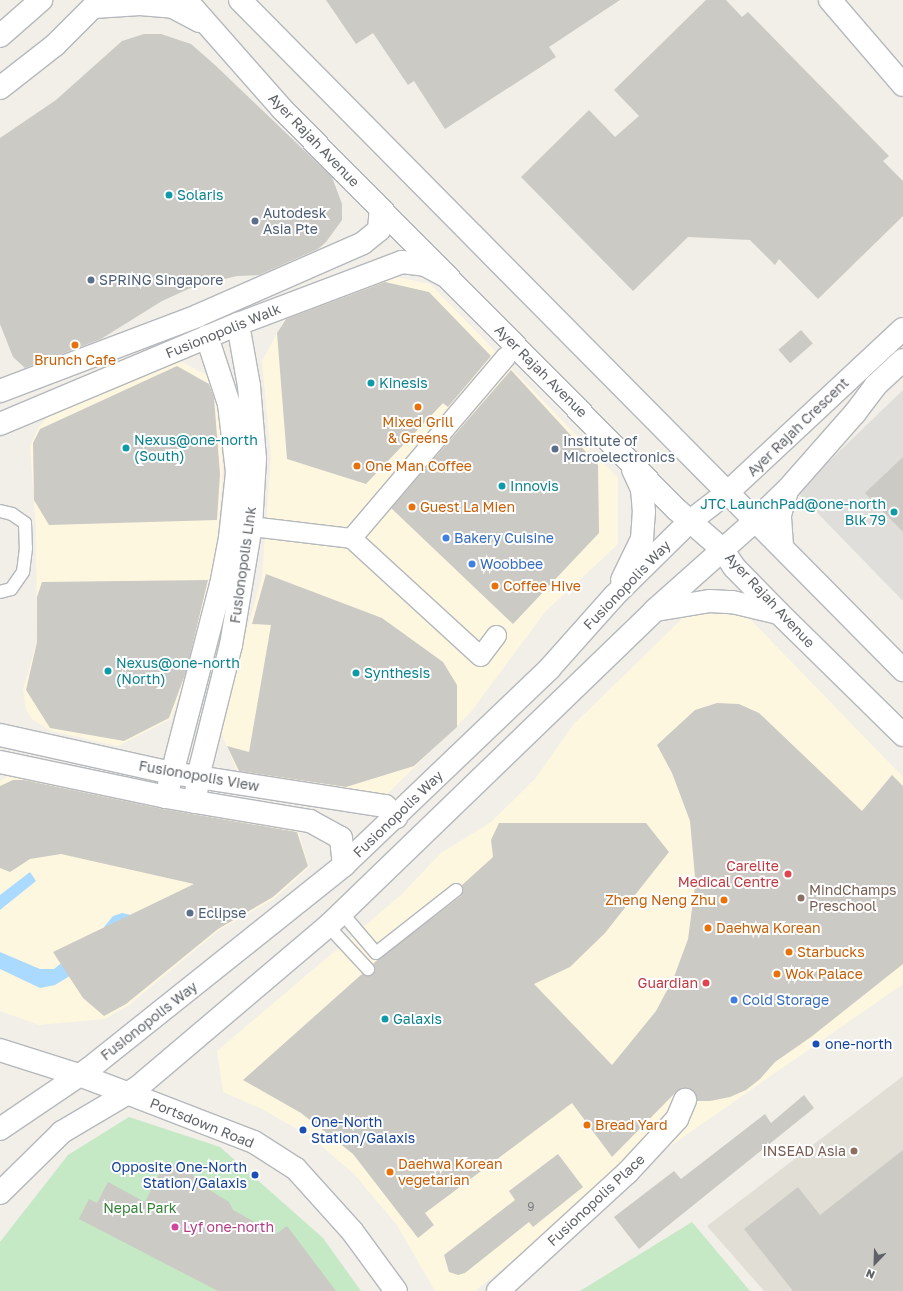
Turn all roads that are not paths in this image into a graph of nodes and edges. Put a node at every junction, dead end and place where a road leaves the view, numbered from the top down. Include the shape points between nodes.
1 (41, 0) edge
2 (186, 0) edge
3 (240, 0) edge
4 (830, 0) edge
5 (97, 3) edge
6 (211, 27) junction
7 (0, 36) edge
8 (903, 85) edge
9 (0, 88) edge
10 (381, 208) junction
11 (449, 278) junction
12 (238, 324) junction
13 (903, 329) edge
14 (207, 337) junction
15 (506, 356) dead end
16 (903, 360) edge
17 (0, 391) edge
18 (0, 424) edge
19 (628, 460) junction
20 (788, 489) junction
21 (728, 492) junction
22 (0, 511) edge
23 (756, 520) junction
24 (689, 522) junction
25 (250, 526) junction
26 (351, 538) junction
27 (782, 546) junction
28 (722, 550) junction
29 (0, 592) edge
30 (614, 596) junction
31 (655, 610) junction
32 (779, 613) junction
33 (496, 635) dead end
34 (903, 670) edge
35 (0, 735) edge
36 (903, 735) edge
37 (0, 762) edge
38 (172, 773) junction
39 (198, 777) junction
40 (136, 790) junction
41 (166, 796) junction
42 (195, 802) junction
43 (243, 810) junction
44 (396, 817) junction
45 (344, 865) junction
46 (456, 890) dead end
47 (335, 920) junction
48 (368, 969) dead end
49 (0, 1050) edge
50 (79, 1075) junction
51 (127, 1093) junction
52 (685, 1100) dead end
53 (0, 1129) edge
54 (0, 1193) edge
55 (396, 1291) edge
56 (498, 1291) edge

1 - 7 street
2 - 6 street, Ayer Rajah Avenue
3 - 21 street
4 - 8 street
5 - 6 street via 173,7
5 - 9 street via 55,45
6 - 10 street, Ayer Rajah Avenue via 283,110
10 - 11 street, Ayer Rajah Avenue
10 - 17 street, Fusionopolis Walk via 379,230 363,243 197,316
11 - 12 street, Fusionopolis Walk via 425,265 402,262
11 - 19 street, Ayer Rajah Avenue
12 - 14 street, Fusionopolis Walk
12 - 25 street, Fusionopolis Link via 249,386 255,459
13 - 21 street, Ayer Rajah Crescent
14 - 18 street, Fusionopolis Walk
14 - 38 street, Fusionopolis Link via 229,404 237,472 230,538 221,585
15 - 26 street
16 - 20 street, Ayer Rajah Crescent via 875,386 855,413
19 - 24 street, Ayer Rajah Avenue
19 - 30 street via 642,490 642,540
20 - 23 street, Ayer Rajah Crescent
20 - 27 street via 780,515
21 - 23 street
21 - 24 street, Ayer Rajah Crescent
22 - 29 lane via 12,514 25,523 26,548 23,572 11,589
23 - 27 street
23 - 28 street, Ayer Rajah Crescent
24 - 28 street, Ayer Rajah Avenue
24 - 30 street, Fusionopolis Way
25 - 26 street
25 - 39 street, Fusionopolis Link via 232,645
26 - 33 street via 480,656
27 - 34 street
28 - 31 street
28 - 32 street, Ayer Rajah Avenue via 734,567
30 - 44 street, Fusionopolis Way via 550,670
31 - 32 street via 710,600 732,602
31 - 47 street
32 - 36 street, Ayer Rajah Avenue
35 - 38 street, Fusionopolis View
37 - 40 street, Fusionopolis View
38 - 39 street, Fusionopolis View
38 - 41 street, Fusionopolis Link
39 - 42 street, Fusionopolis Link
39 - 44 street, Fusionopolis View via 385,806
40 - 41 street, Fusionopolis View
40 - 43 lane via 143,798 233,814
41 - 42 street, Fusionopolis View
42 - 43 street, Fusionopolis View
43 - 45 street, Fusionopolis View via 310,821 341,838
44 - 45 street, Fusionopolis Way
45 - 50 street, Fusionopolis Way via 172,1005
46 - 47 lane via 376,953
47 - 48 lane
47 - 51 street via 138,1087
49 - 50 street, Portsdown Road
50 - 51 street, Portsdown Road
50 - 53 street, Fusionopolis Way
51 - 54 street via 62,1132
51 - 55 street, Portsdown Road via 254,1142 296,1169 352,1231
52 - 56 street, Fusionopolis Place via 677,1119 627,1173

